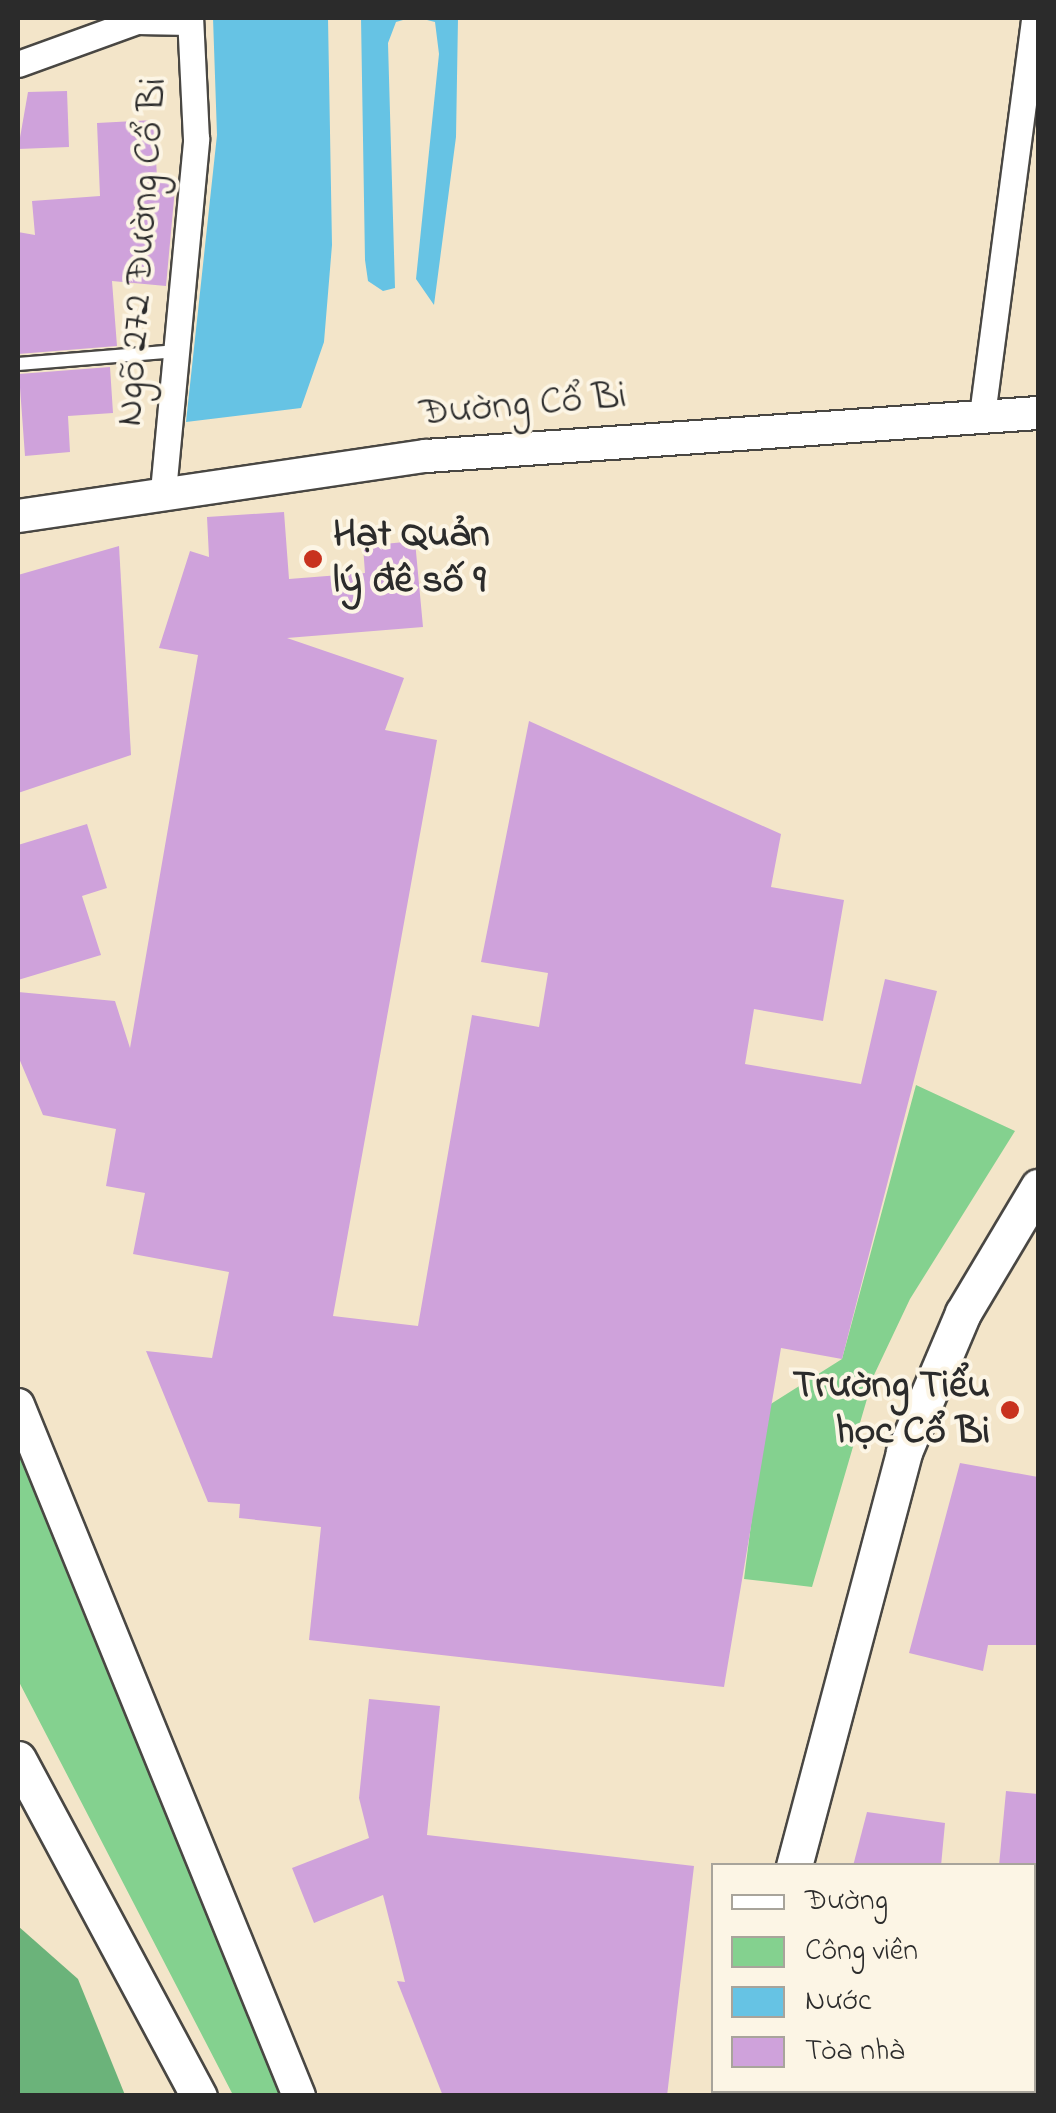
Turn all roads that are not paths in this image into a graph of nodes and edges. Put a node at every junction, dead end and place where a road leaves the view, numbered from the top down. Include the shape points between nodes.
1 (1029, 18) edge
2 (190, 20) edge
3 (18, 64) edge
4 (177, 351) junction
5 (18, 364) edge
6 (1038, 413) edge
7 (982, 416) junction
8 (163, 492) junction
9 (18, 516) edge
10 (1038, 1187) edge
11 (18, 1405) edge
12 (18, 1759) edge
13 (795, 1863) edge
14 (199, 2086) edge
15 (300, 2096) edge

1 - 7 street
2 - 3 street via 137,21
2 - 4 street, Ngõ 272 Đường Cổ Bi via 196,139
4 - 5 lane
4 - 8 street, Ngõ 272 Đường Cổ Bi
6 - 7 street, Đường Cổ Bi
7 - 8 street, Đường Cổ Bi via 426,456
8 - 9 street, Đường Cổ Bi
10 - 13 main road via 962,1313 904,1452
11 - 15 street
12 - 14 main road via 86,1896

